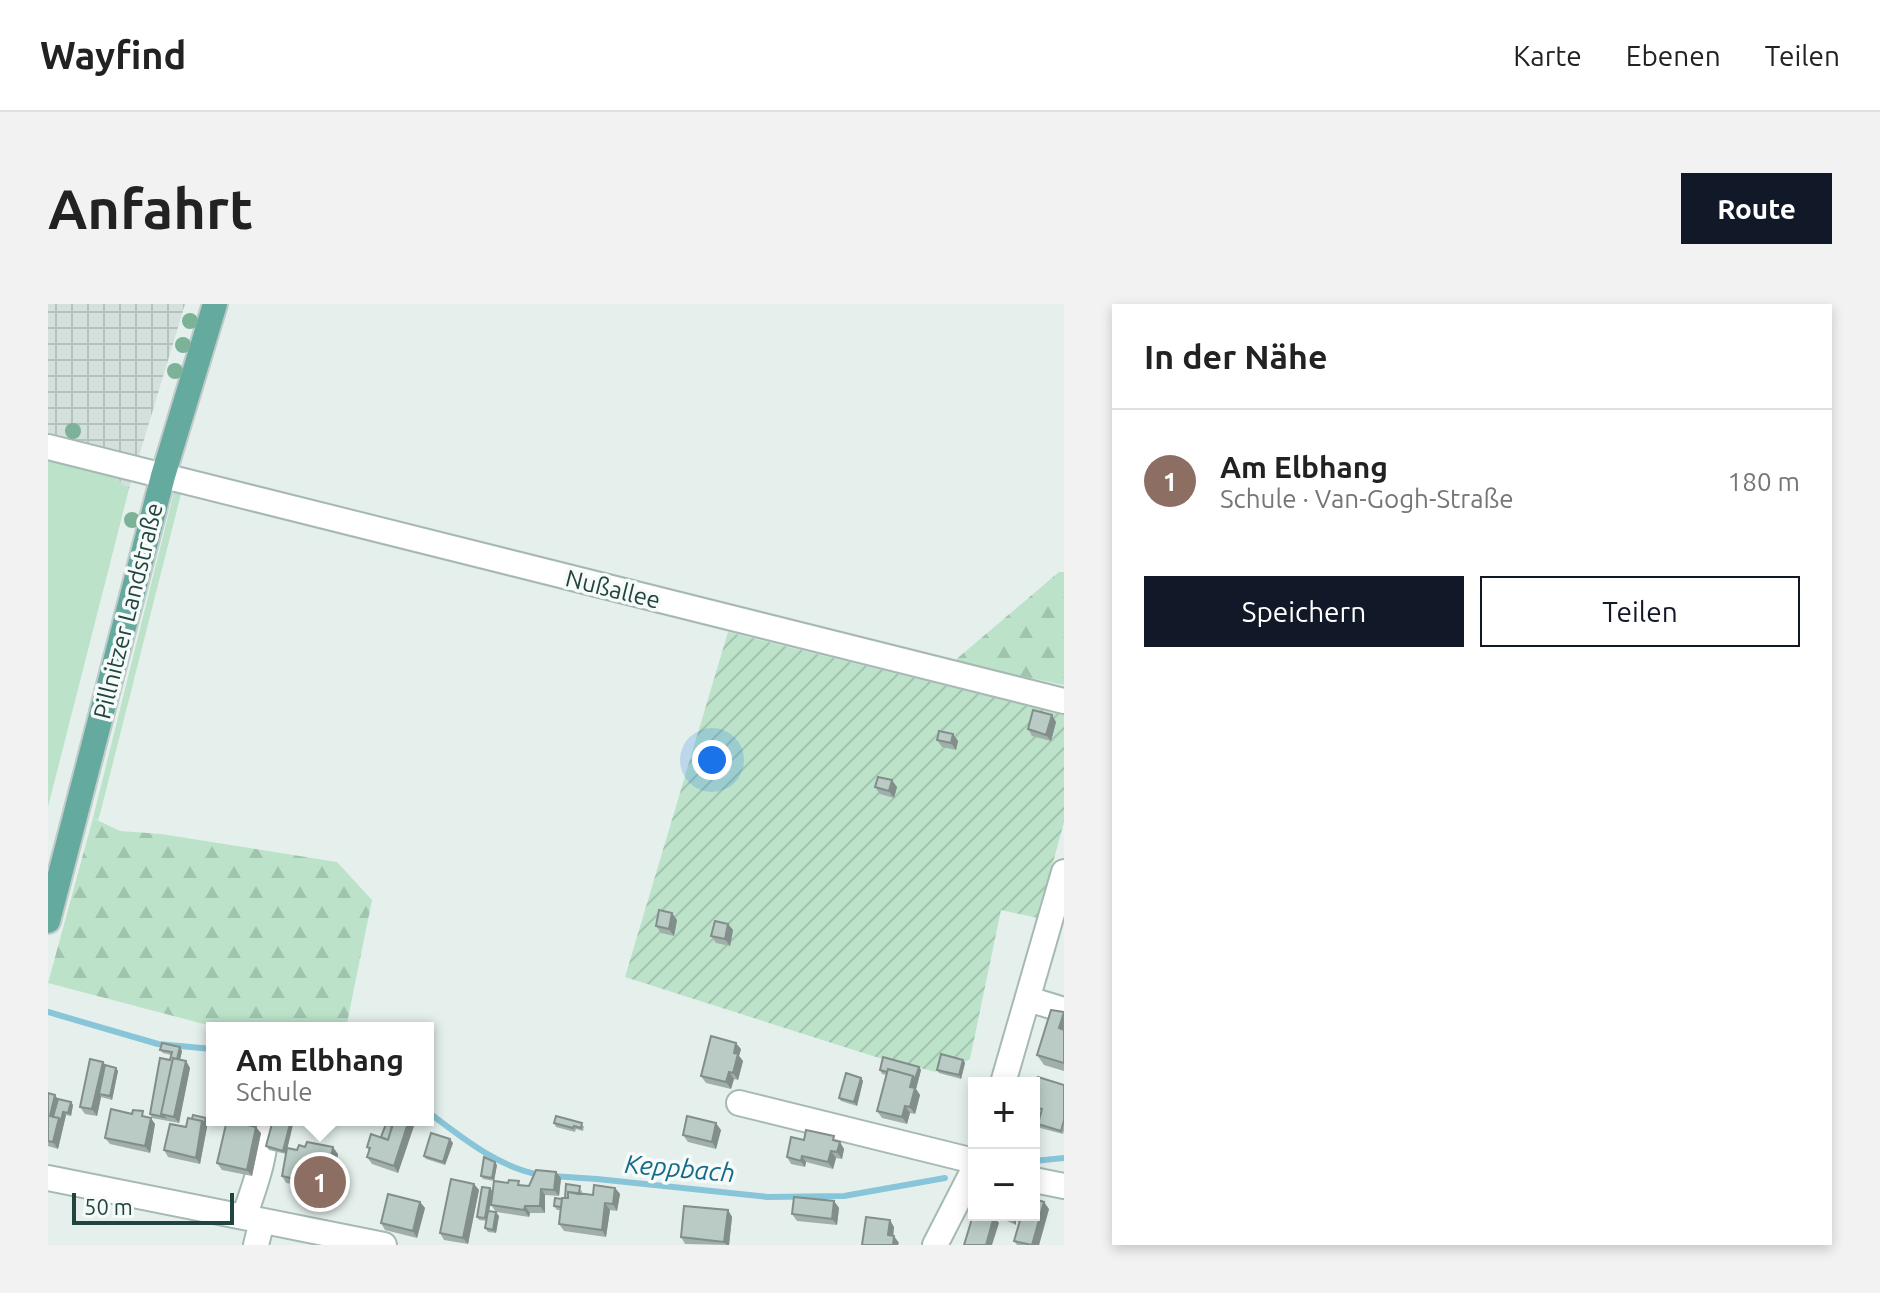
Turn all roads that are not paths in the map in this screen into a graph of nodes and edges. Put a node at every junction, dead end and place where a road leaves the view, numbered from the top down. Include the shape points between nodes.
1 (215, 304) edge
2 (48, 447) edge
3 (163, 476) junction
4 (1064, 701) edge
5 (1064, 872) edge
6 (48, 921) edge
7 (1028, 999) junction
8 (1064, 1010) edge
9 (1005, 1077) edge
10 (739, 1103) dead end
11 (265, 1126) edge
12 (968, 1160) edge
13 (48, 1178) edge
14 (968, 1181) edge
15 (1040, 1181) edge
16 (1064, 1186) edge
17 (254, 1228) edge
18 (384, 1245) edge
19 (935, 1245) edge

1 - 3 main road, Pillnitzer Landstraße
2 - 3 street, Nußallee
3 - 4 street, Nußallee
3 - 6 main road, Pillnitzer Landstraße
5 - 7 street
7 - 8 street
7 - 9 street
10 - 12 street
11 - 17 street
13 - 17 street
14 - 19 street
15 - 16 street
17 - 18 street

